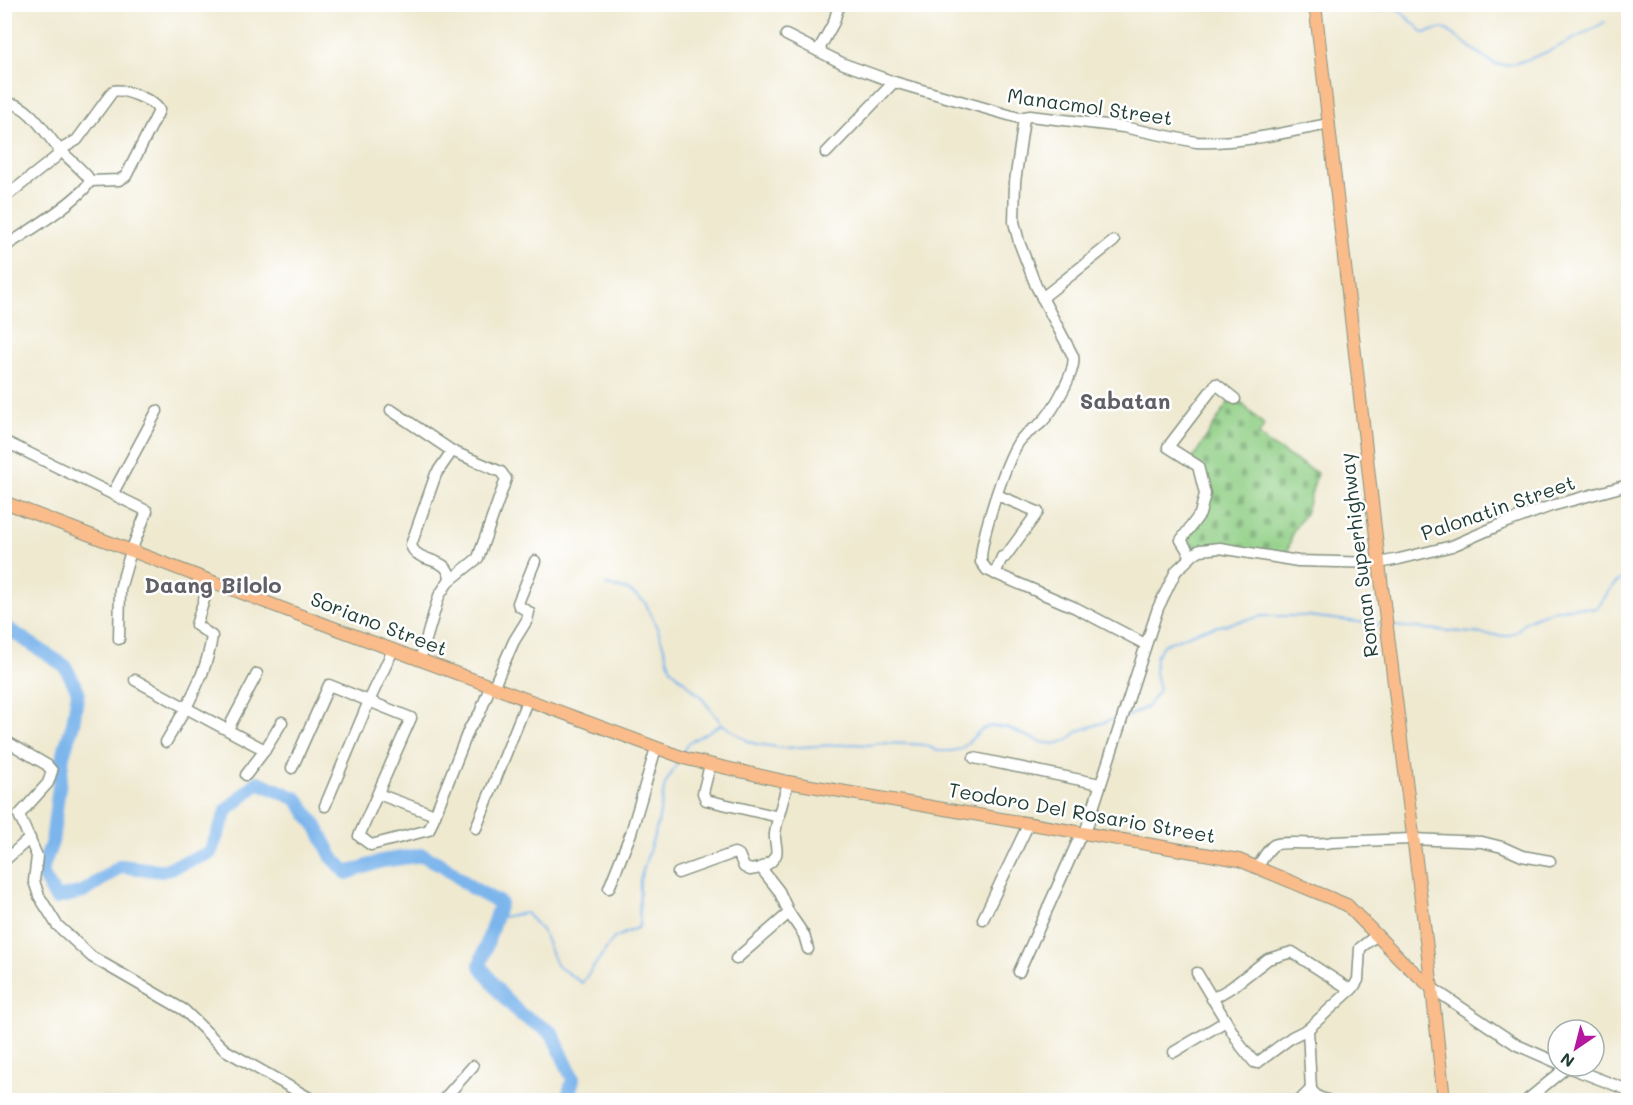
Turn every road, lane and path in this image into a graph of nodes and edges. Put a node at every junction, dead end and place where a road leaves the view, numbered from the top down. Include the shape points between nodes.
1 (839, 4) edge
2 (1315, 4) edge
3 (786, 35) dead end
4 (819, 51) junction
5 (894, 82) junction
6 (4, 108) edge
7 (1024, 118) junction
8 (1329, 124) junction
9 (60, 150) junction
10 (826, 153) dead end
11 (90, 181) junction
12 (4, 198) edge
13 (1114, 242) dead end
14 (4, 248) edge
15 (1042, 298) junction
16 (1235, 399) dead end
17 (391, 410) dead end
18 (157, 411) dead end
19 (4, 441) edge
20 (452, 451) junction
21 (1629, 485) edge
22 (113, 493) junction
23 (997, 495) junction
24 (4, 502) edge
25 (131, 551) junction
26 (1191, 556) junction
27 (535, 561) dead end
28 (1379, 562) junction
29 (995, 574) junction
30 (450, 580) junction
31 (210, 581) junction
32 (119, 639) dead end
33 (1145, 644) junction
34 (393, 650) junction
35 (420, 660) junction
36 (257, 674) dead end
37 (135, 680) dead end
38 (491, 687) junction
39 (527, 700) junction
40 (369, 701) junction
41 (186, 708) junction
42 (282, 722) dead end
43 (228, 729) junction
44 (4, 740) edge
45 (166, 742) dead end
46 (657, 748) junction
47 (265, 750) junction
48 (974, 758) dead end
49 (687, 759) joint
50 (710, 765) junction
51 (292, 768) dead end
52 (246, 775) dead end
53 (788, 782) junction
54 (1101, 784) junction
55 (378, 794) junction
56 (325, 806) dead end
57 (435, 815) junction
58 (779, 817) junction
59 (1029, 823) junction
60 (476, 828) dead end
61 (1084, 832) junction
62 (30, 838) junction
63 (1412, 839) junction
64 (4, 861) edge
65 (1550, 861) dead end
66 (761, 868) junction
67 (1257, 868) junction
68 (678, 873) dead end
69 (609, 888) dead end
70 (789, 913) junction
71 (983, 919) dead end
72 (1377, 935) junction
73 (808, 949) dead end
74 (736, 959) dead end
75 (1019, 972) dead end
76 (1197, 973) dead end
77 (1432, 988) junction
78 (1351, 990) junction
79 (1212, 999) junction
80 (1226, 1021) junction
81 (1308, 1029) junction
82 (1174, 1052) dead end
83 (1546, 1058) edge
84 (473, 1066) dead end
85 (1550, 1078) edge
86 (1597, 1078) edge
87 (1311, 1089) junction
88 (1629, 1090) edge
89 (313, 1101) edge
90 (442, 1101) edge
91 (1300, 1101) edge
92 (1327, 1101) edge
93 (1444, 1101) edge
94 (1527, 1101) edge

1 - 4 street
2 - 8 main road, Roman Superhighway
3 - 4 street, Manacmol Street
4 - 5 street, Manacmol Street
5 - 7 street, Manacmol Street
5 - 10 street
6 - 9 street via 10,104 20,106
7 - 8 street, Manacmol Street via 1123,127 1196,142
7 - 15 street via 1014,222
8 - 28 main road, Roman Superhighway
9 - 11 street
9 - 11 street via 77,140 113,91 121,90 156,104 157,115 126,176
9 - 12 street
11 - 14 street via 63,206
13 - 15 street
15 - 23 street via 1074,363 1048,415 1020,439
16 - 26 street via 1216,384 1168,447 1198,466 1205,494 1200,514 1181,540
17 - 20 street
18 - 22 street
19 - 22 street
20 - 30 street via 436,474 411,545 417,554 449,569
20 - 30 street via 501,472 506,481 478,558
21 - 28 street, Palonatin Street via 1527,514 1438,550
22 - 25 street via 147,511
23 - 29 street via 980,560 985,569
23 - 29 street via 1038,512 1002,557
24 - 25 main road, Soriano Street
25 - 31 main road, Soriano Street
25 - 32 street via 120,589
26 - 28 street, Palonatin Street via 1200,550 1220,548 1278,559
26 - 33 street via 1170,579
27 - 38 street via 518,603 529,612 529,617
28 - 63 main road, Roman Superhighway
29 - 33 street via 1076,608
30 - 35 street via 439,596
31 - 34 main road, Soriano Street
31 - 41 street via 196,625 212,636 209,658
33 - 54 street
34 - 35 main road, Soriano Street
34 - 40 street
35 - 38 main road, Soriano Street
36 - 43 street
37 - 41 street
38 - 39 main road, Soriano Street
38 - 57 street via 469,729
39 - 46 main road, Soriano Street
39 - 60 street
40 - 51 street via 329,685
40 - 55 street via 411,718
40 - 56 street
41 - 43 street
41 - 45 street
42 - 47 street
43 - 47 street
44 - 62 street via 52,771 48,783 20,815
46 - 49 main road, Soriano Street
46 - 69 street
47 - 52 street
48 - 54 street
49 - 50 main road, Teodoro Del Rosario Street
50 - 53 main road, Teodoro Del Rosario Street
50 - 58 street via 703,793 706,800
53 - 58 street
53 - 59 main road, Teodoro Del Rosario Street
54 - 61 street
55 - 57 street
55 - 57 street via 359,836 371,845 429,830
58 - 66 street via 776,855
59 - 61 main road, Teodoro Del Rosario Street
59 - 71 street
61 - 67 main road, Teodoro Del Rosario Street via 1233,859
61 - 75 street
62 - 64 street
62 - 89 street via 37,856 34,881 57,926 92,957 184,1010 225,1050
63 - 65 street via 1490,843 1522,856
63 - 67 street via 1275,844
63 - 77 main road, Roman Superhighway
66 - 68 street via 748,870 734,853
66 - 70 street via 779,891
67 - 72 main road, Teodoro Del Rosario Street via 1347,905
70 - 73 street
70 - 74 street
72 - 77 main road, Teodoro Del Rosario Street
72 - 78 street via 1360,948 1358,980
76 - 79 street
77 - 83 street via 1517,1045
77 - 93 main road, Roman Superhighway
78 - 79 street via 1292,952 1268,959
78 - 81 street
79 - 80 street
80 - 81 street via 1257,1063
80 - 82 street
81 - 87 street
84 - 90 street
85 - 94 street
86 - 88 street
87 - 91 street
87 - 92 street

